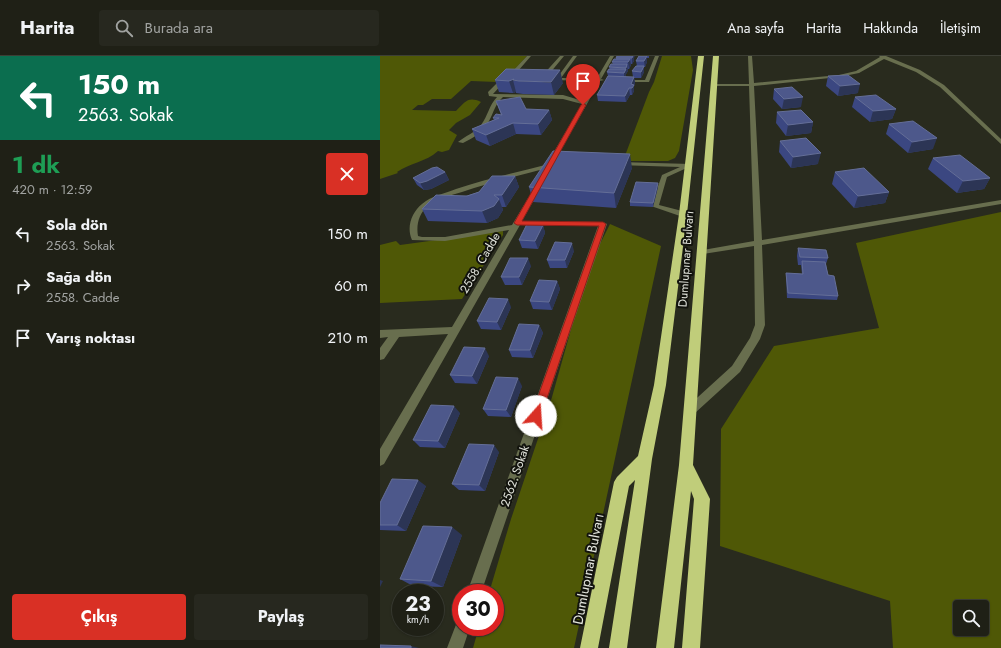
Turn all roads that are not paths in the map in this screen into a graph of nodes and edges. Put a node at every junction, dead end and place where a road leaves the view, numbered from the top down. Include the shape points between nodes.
1 (529, 56) edge
2 (562, 56) edge
3 (575, 56) edge
4 (612, 56) edge
5 (657, 56) edge
6 (750, 56) edge
7 (883, 57) edge
8 (699, 58) edge
9 (718, 58) edge
10 (508, 78) junction
11 (516, 78) edge
12 (536, 78) edge
13 (543, 78) junction
14 (558, 79) junction
15 (601, 80) junction
16 (619, 81) edge
17 (714, 85) junction
18 (751, 85) junction
19 (501, 96) junction
20 (584, 103) junction
21 (461, 142) dead end
22 (1001, 142) edge
23 (552, 164) junction
24 (612, 164) edge
25 (689, 166) junction
26 (1001, 202) edge
27 (683, 214) junction
28 (516, 225) junction
29 (758, 243) junction
30 (703, 252) junction
31 (455, 330) junction
32 (396, 333) junction
33 (380, 334) edge
34 (380, 356) edge
35 (691, 410) junction
36 (646, 459) junction
37 (380, 460) edge
38 (686, 465) junction
39 (477, 584) edge
40 (459, 636) edge
41 (455, 648) edge
42 (589, 648) edge
43 (618, 648) edge
44 (665, 648) edge
45 (691, 648) edge

1 - 10 street
2 - 13 street
3 - 14 street
4 - 15 street, 2558. Cadde
5 - 16 street via 647,81
6 - 18 street
7 - 18 street via 862,70 846,75
7 - 22 street via 923,73 942,86
8 - 25 highway, Dumlupınar Bulvarı
9 - 17 highway, Dumlupınar Bulvarı
10 - 11 street
10 - 19 street via 490,93
12 - 13 street
13 - 14 street
14 - 15 street
15 - 20 street, 2558. Cadde
17 - 18 street
17 - 30 highway, Dumlupınar Bulvarı
18 - 29 street
19 - 20 street via 563,97
19 - 21 street via 492,105 487,120 480,129
20 - 23 street, 2558. Cadde
23 - 28 street, 2558. Cadde
23 - 28 street via 485,182 431,201 422,206 413,233 418,239 438,239
24 - 25 street
25 - 27 highway, Dumlupınar Bulvarı
25 - 27 street via 664,176 655,206
26 - 29 street
27 - 36 highway, Dumlupınar Bulvarı via 660,385
28 - 31 street, 2558. Cadde
28 - 39 street, 2562. Sokak via 603,224
29 - 30 street
29 - 35 street via 760,325 755,339 736,369
30 - 35 highway, Dumlupınar Bulvarı
31 - 32 street
31 - 37 street, 2558. Cadde
32 - 33 street
32 - 34 street
35 - 38 highway, Dumlupınar Bulvarı
36 - 42 highway, Dumlupınar Bulvarı via 622,482
36 - 43 highway, Dumlupınar Bulvarı
38 - 44 highway, Dumlupınar Bulvarı
38 - 45 highway via 702,499
40 - 41 street

